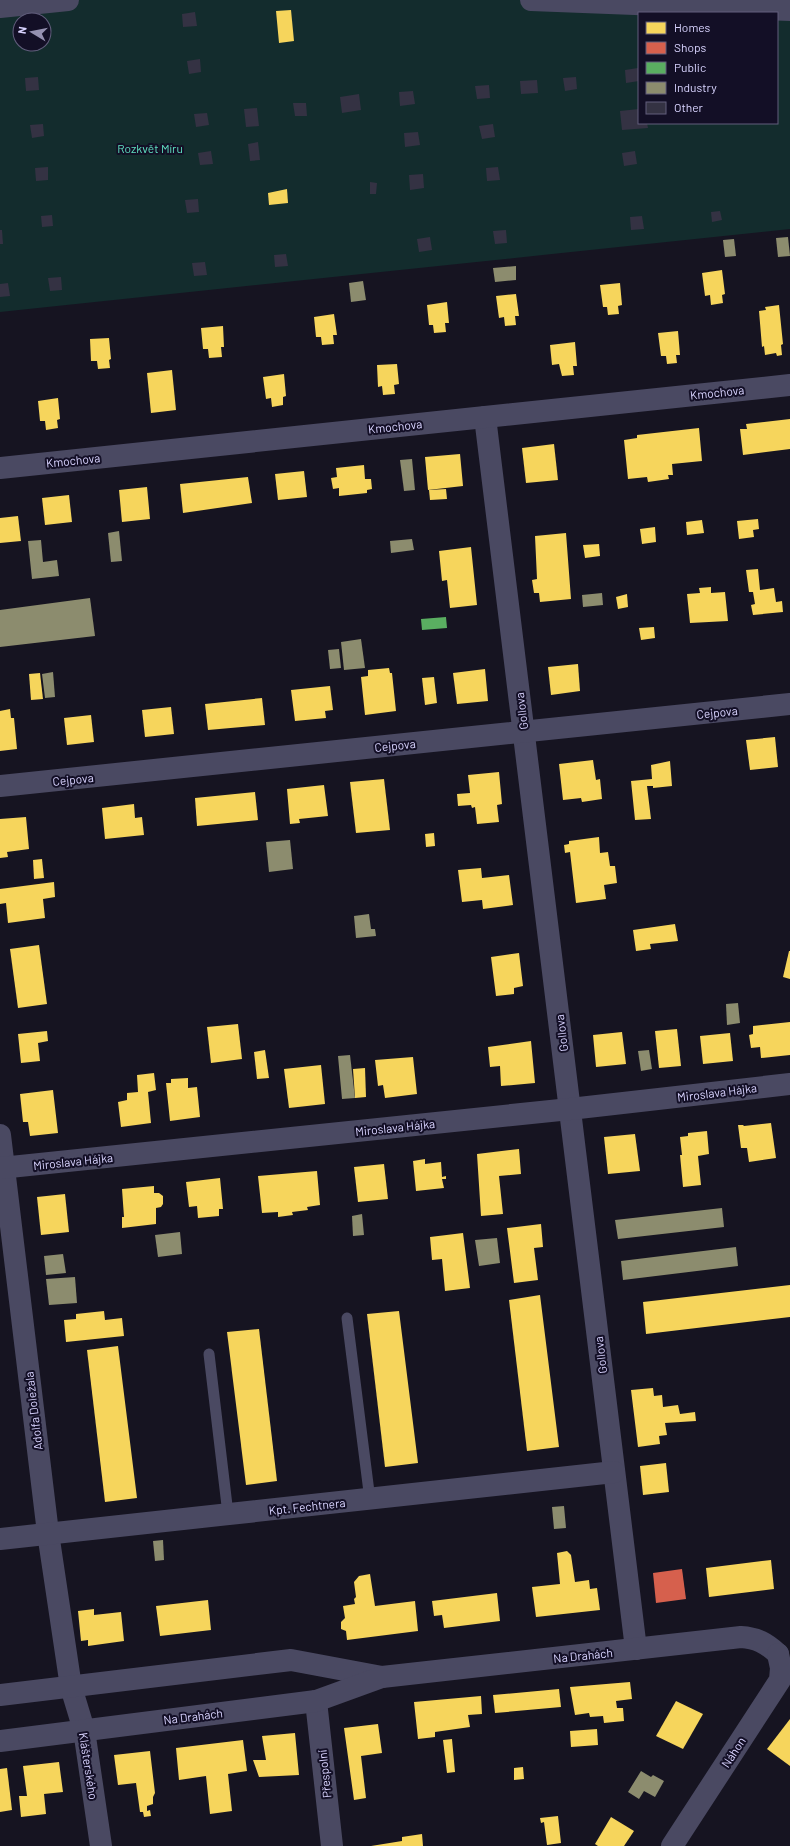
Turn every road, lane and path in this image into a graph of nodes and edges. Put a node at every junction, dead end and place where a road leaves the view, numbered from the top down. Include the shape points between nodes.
1 (68, 0) edge
2 (531, 0) edge
3 (0, 7) edge
4 (790, 10) edge
5 (790, 385) edge
6 (485, 417) junction
7 (0, 468) edge
8 (790, 704) edge
9 (524, 732) junction
10 (0, 786) edge
11 (790, 1084) edge
12 (570, 1109) junction
13 (0, 1135) edge
14 (2, 1168) edge
15 (348, 1318) dead end
16 (209, 1354) dead end
17 (614, 1472) junction
18 (370, 1500) junction
19 (228, 1514) junction
20 (48, 1533) junction
21 (0, 1539) edge
22 (636, 1649) junction
23 (784, 1652) edge
24 (382, 1677) junction
25 (71, 1687) junction
26 (0, 1695) edge
27 (316, 1702) junction
28 (84, 1730) junction
29 (0, 1741) edge
30 (101, 1846) edge
31 (332, 1846) edge
32 (672, 1846) edge

1 - 3 street
2 - 4 street
5 - 6 street, Kmochova
6 - 7 street, Kmochova
6 - 9 street, Gollova
8 - 9 street, Cejpova
9 - 10 street, Cejpova
9 - 12 street, Gollova
11 - 12 street, Miroslava Hájka
12 - 14 street, Miroslava Hájka
12 - 17 street, Gollova
13 - 14 street, Adolfa Doležala
14 - 20 street, Adolfa Doležala
15 - 18 lane
16 - 19 lane
17 - 18 street, Kpt. Fechtnera
17 - 22 street, Gollova
18 - 19 street, Kpt. Fechtnera
19 - 20 street, Kpt. Fechtnera
20 - 21 street, Kpt. Fechtnera
20 - 25 street, Adolfa Doležala
22 - 23 street, Na Drahách via 741,1637 755,1638
22 - 24 street, Na Drahách
23 - 32 street, Náhon via 780,1680
24 - 25 street, Na Drahách via 291,1660
24 - 27 street, Na Drahách
25 - 26 street, Na Drahách
25 - 28 street, Klášterského
27 - 28 street, Na Drahách
27 - 31 street, Přespolní
28 - 29 street, Na Drahách
28 - 30 street, Klášterského

